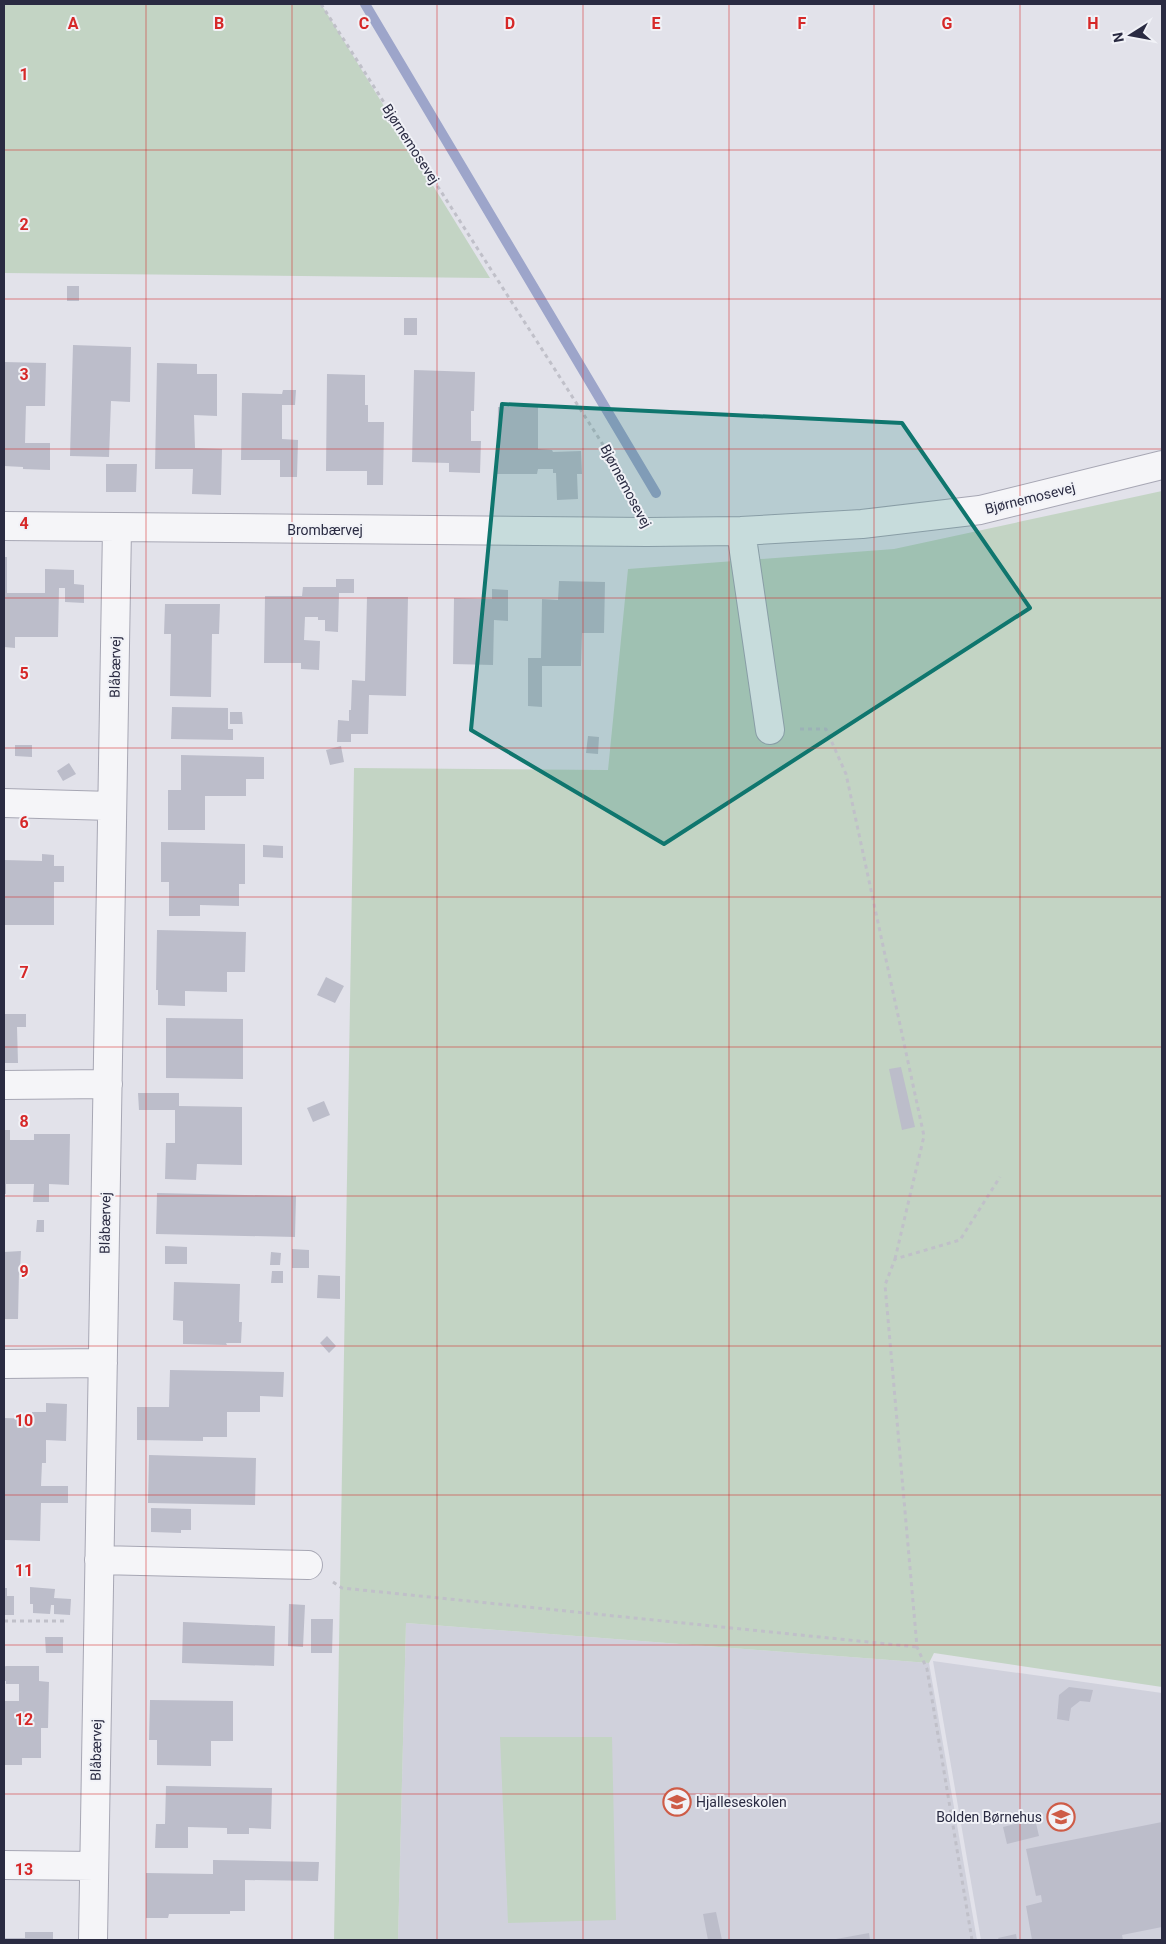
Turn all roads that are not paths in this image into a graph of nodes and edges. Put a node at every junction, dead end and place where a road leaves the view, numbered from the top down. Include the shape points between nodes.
1 (1162, 465) edge
2 (4, 526) edge
3 (117, 528) junction
4 (741, 530) junction
5 (647, 532) joint
6 (770, 730) road end
7 (4, 804) edge
8 (112, 806) junction
9 (108, 1084) junction
10 (4, 1085) edge
11 (103, 1363) junction
12 (4, 1364) edge
13 (99, 1560) junction
14 (308, 1566) road end
15 (4, 1865) edge
16 (94, 1866) junction
17 (93, 1940) edge

1 - 4 street, Bjørnemosevej via 980,510 862,524
2 - 3 street, Brombærvej
3 - 5 street, Brombærvej
3 - 8 street, Blåbærvej
4 - 5 street, Bjørnemosevej
4 - 6 street
7 - 8 street
8 - 9 street, Blåbærvej
9 - 10 street
9 - 11 street, Blåbærvej
11 - 12 street
11 - 13 street, Blåbærvej
13 - 14 street
13 - 16 street, Blåbærvej
15 - 16 street
16 - 17 street, Blåbærvej

